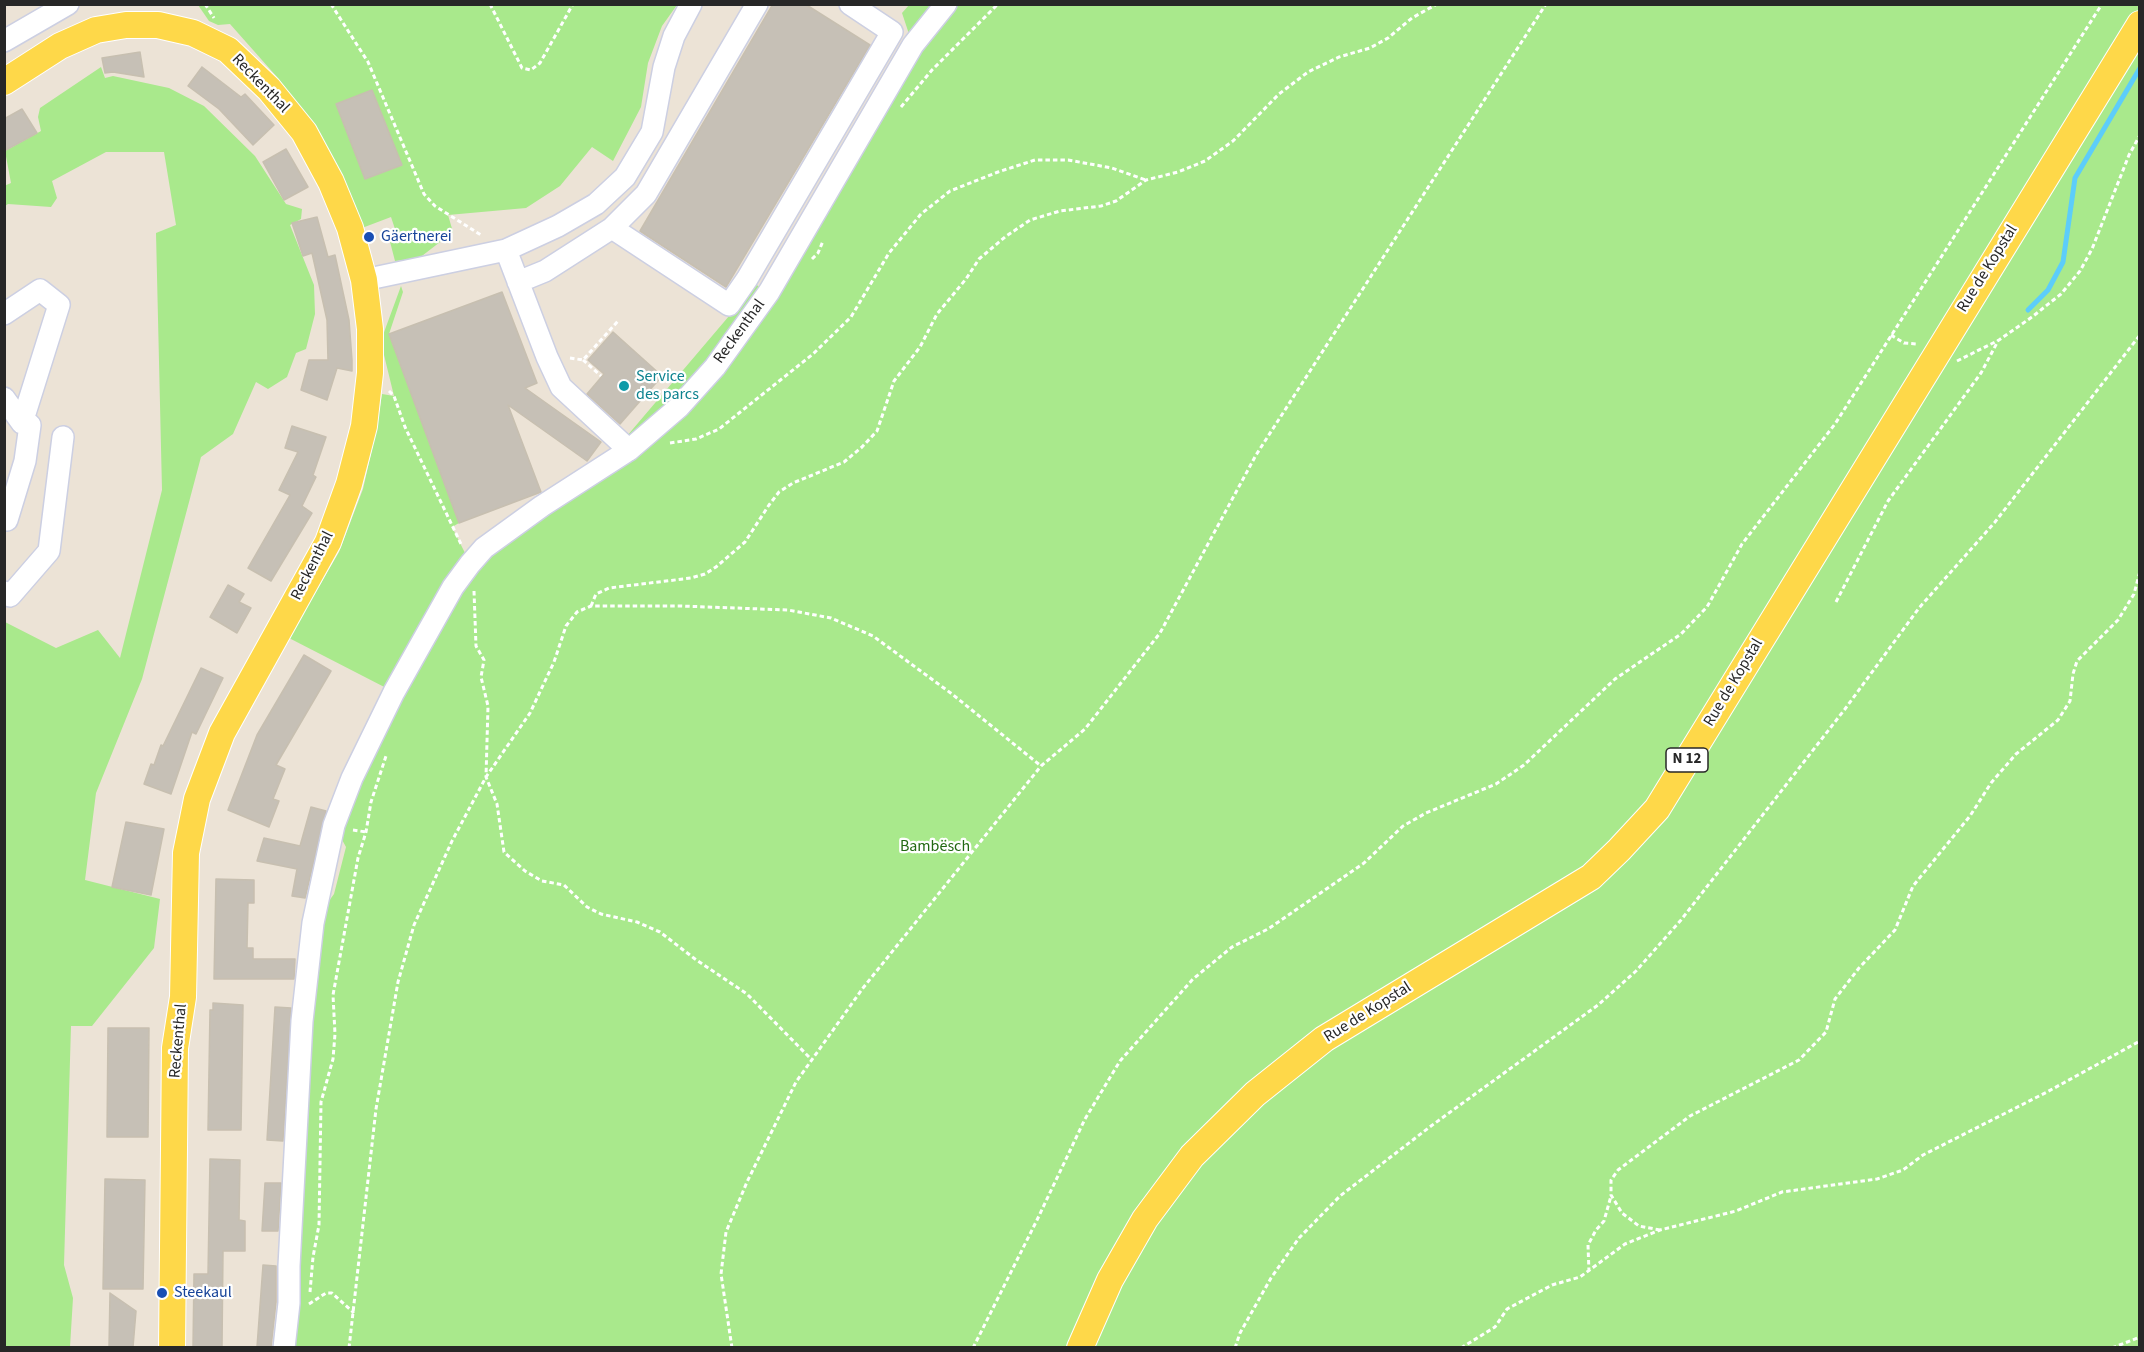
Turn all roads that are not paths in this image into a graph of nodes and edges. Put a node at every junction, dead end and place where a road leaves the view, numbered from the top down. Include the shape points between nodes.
1 (68, 4) edge
2 (691, 4) edge
3 (757, 4) edge
4 (850, 4) edge
5 (946, 4) edge
6 (2139, 24) edge
7 (892, 32) junction
8 (4, 41) edge
9 (913, 45) junction
10 (4, 82) edge
11 (612, 228) junction
12 (768, 244) junction
13 (506, 250) junction
14 (790, 257) junction
15 (364, 280) junction
16 (518, 282) junction
17 (4, 314) edge
18 (4, 398) edge
19 (26, 424) junction
20 (63, 437) dead end
21 (629, 450) junction
22 (5, 523) edge
23 (7, 594) edge
24 (172, 1347) edge
25 (284, 1347) edge
26 (1080, 1347) edge

1 - 8 street
2 - 13 street via 674,36 664,67 651,132 625,177 596,204
3 - 11 street via 646,194
4 - 7 street
5 - 9 street, Reckenthal
6 - 26 main road, Rue de Kopstal / N 12 via 1657,809 1591,877 1324,1039 1255,1094 1192,1156 1145,1219 1110,1280
7 - 9 street
7 - 12 street
9 - 14 street, Reckenthal
10 - 15 main road, Reckenthal via 60,46 96,30 126,25 158,25 193,33 228,50 269,89 304,132 350,228
11 - 12 street via 729,305
11 - 16 street via 545,271
12 - 14 street
13 - 15 street
13 - 16 street
14 - 21 street, Reckenthal via 715,367 679,407
15 - 24 main road, Reckenthal via 370,373 361,438 349,484 328,542 222,734 197,799 186,853 183,997 175,1048
16 - 21 street via 561,387
17 - 19 street via 40,290 60,304
18 - 19 street
19 - 22 street via 24,461
20 - 23 street via 49,551
21 - 25 street, Reckenthal via 542,506 484,548 470,564 394,692 352,778 334,825 313,923 302,1021

